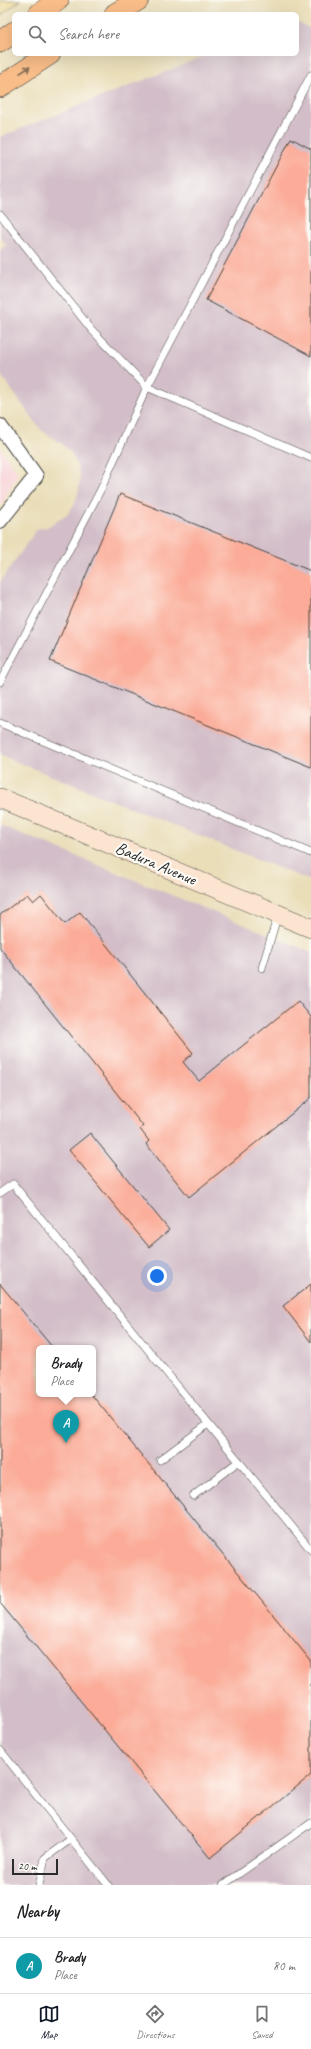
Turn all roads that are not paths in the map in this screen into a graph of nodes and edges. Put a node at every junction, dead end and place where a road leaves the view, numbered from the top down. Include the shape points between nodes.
1 (58, 0) edge
2 (138, 0) edge
3 (42, 12) edge
4 (118, 12) edge
5 (12, 33) edge
6 (0, 42) edge
7 (47, 56) edge
8 (311, 75) edge
9 (0, 87) edge
10 (0, 214) edge
11 (2, 222) edge
12 (147, 387) junction
13 (0, 426) edge
14 (311, 458) edge
15 (0, 521) edge
16 (0, 682) edge
17 (0, 723) edge
18 (0, 798) edge
19 (311, 853) edge
20 (278, 914) junction
21 (311, 928) edge
22 (262, 968) dead end
23 (0, 1193) edge
24 (208, 1424) junction
25 (160, 1460) dead end
26 (239, 1461) junction
27 (193, 1496) dead end
28 (311, 1550) edge
29 (0, 1750) edge
30 (6, 1758) junction
31 (0, 1763) edge
32 (311, 1823) edge
33 (71, 1839) junction
34 (39, 1885) edge
35 (108, 1885) edge
36 (223, 1885) edge

1 - 3 main road
2 - 4 main road
5 - 6 main road
9 -> 7 main road
8 - 12 lane
10 - 11 lane
11 - 12 lane via 91,329
12 - 14 lane
12 - 16 lane via 101,489
13 - 15 street via 36,476
17 - 19 lane
18 - 20 main road, Badura Avenue
20 - 21 main road, Badura Avenue
20 - 22 lane
23 - 24 lane via 13,1184
24 - 25 lane
24 - 26 lane
26 - 27 lane
26 - 28 lane
29 - 30 lane
30 - 31 lane
30 - 33 lane
32 - 36 lane
33 - 34 lane via 45,1858
33 - 35 lane

